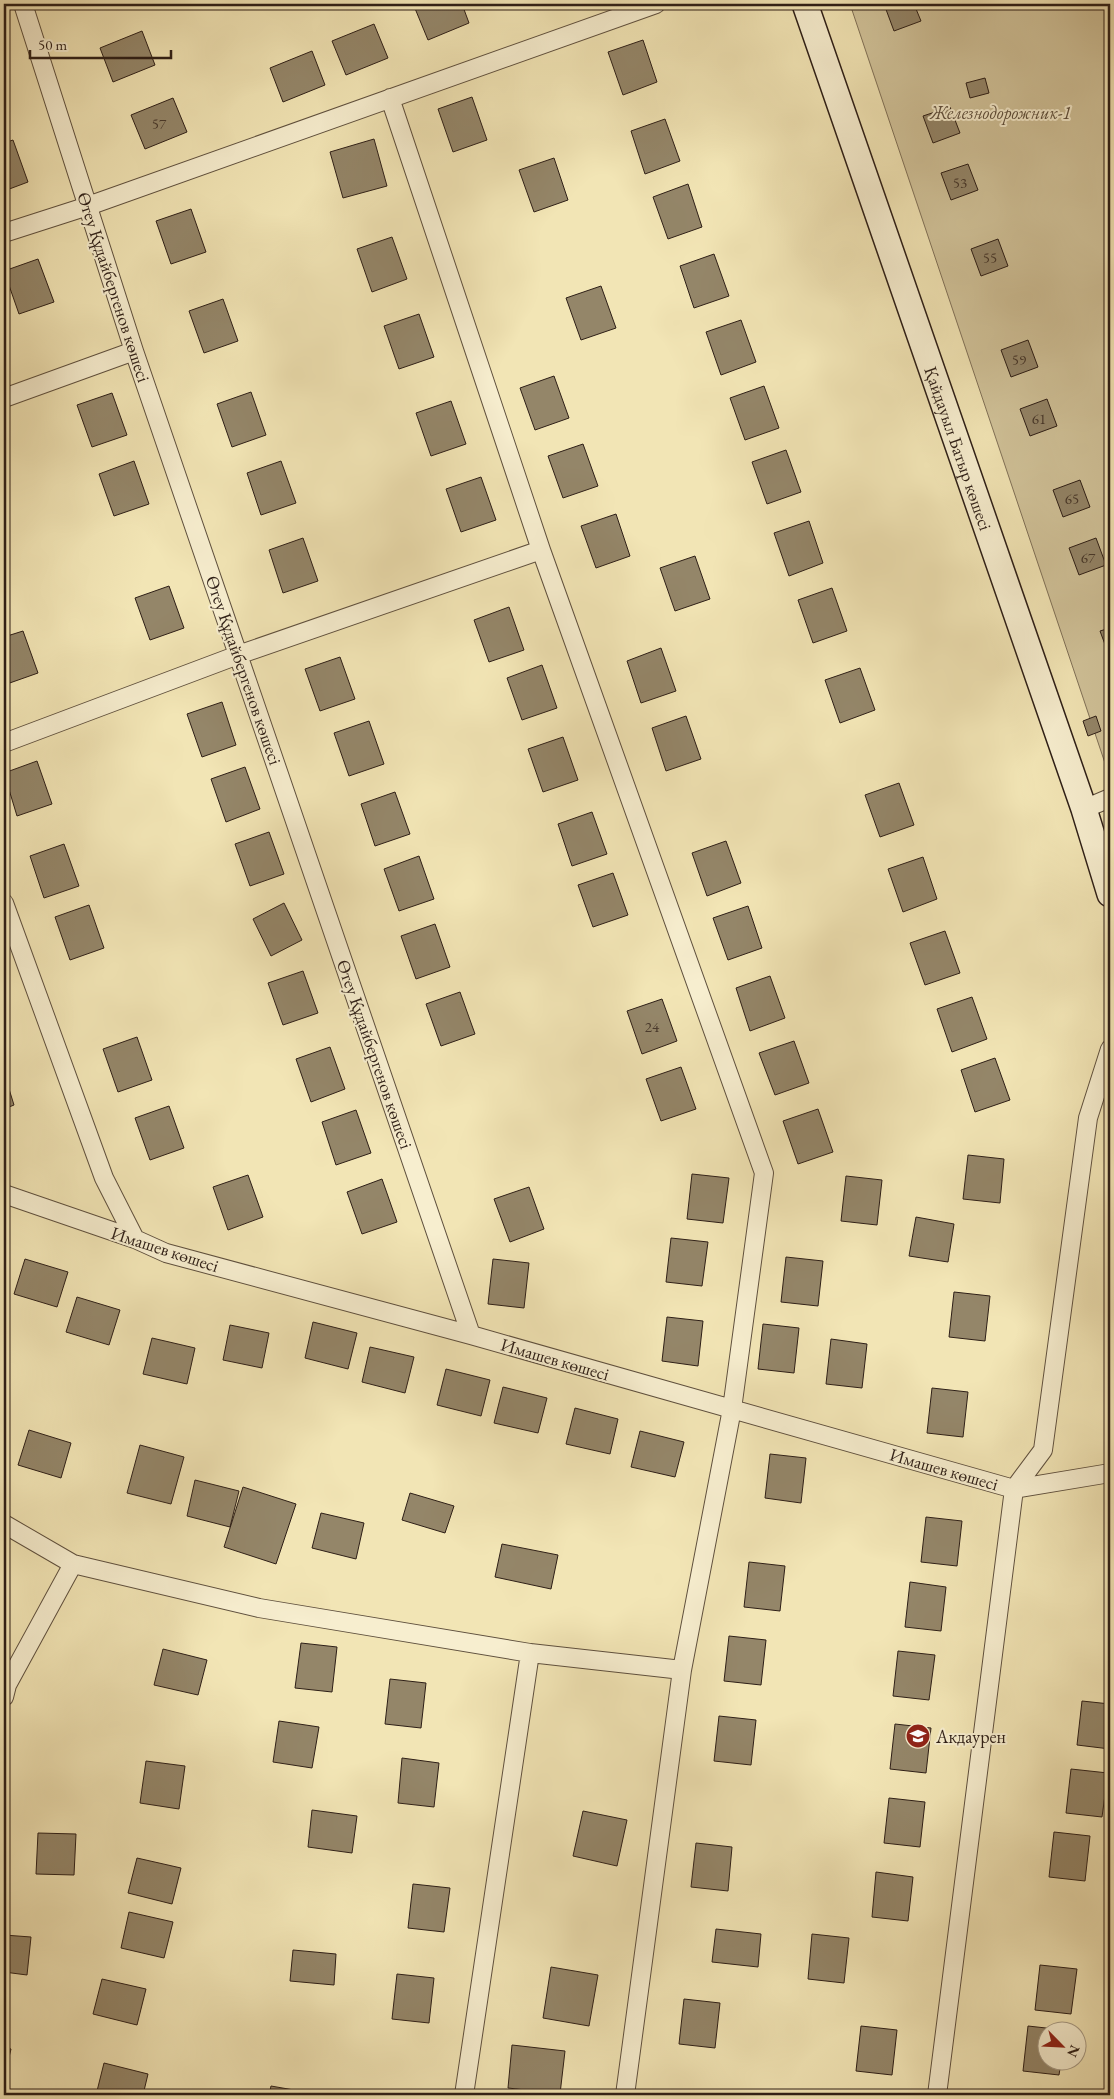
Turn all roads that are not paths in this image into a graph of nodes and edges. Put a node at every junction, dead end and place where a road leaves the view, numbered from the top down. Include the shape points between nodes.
1 (23, 4) edge
2 (656, 4) edge
3 (805, 4) edge
4 (390, 98) junction
5 (88, 206) junction
6 (4, 233) edge
7 (134, 351) junction
8 (4, 398) edge
9 (541, 550) junction
10 (238, 655) junction
11 (4, 743) edge
12 (1110, 798) edge
13 (1084, 809) junction
14 (1110, 894) edge
15 (4, 903) edge
16 (1110, 1049) edge
17 (4, 1194) edge
18 (135, 1239) junction
19 (471, 1335) junction
20 (732, 1409) junction
21 (1110, 1473) edge
22 (1014, 1489) junction
23 (4, 1524) edge
24 (73, 1564) junction
25 (530, 1653) junction
26 (682, 1670) junction
27 (4, 1698) edge
28 (464, 2095) edge
29 (625, 2095) edge
30 (937, 2095) edge

1 - 5 street, Өтеу Құдайбергенов көшесі
2 - 4 street
3 - 13 street, Қайдауыл Батыр көшесі
4 - 5 street
4 - 9 street
5 - 6 street
5 - 7 street, Өтеу Құдайбергенов көшесі
7 - 8 street
7 - 10 street, Өтеу Құдайбергенов көшесі
9 - 10 street
9 - 20 street via 764,1173
10 - 11 street
10 - 19 street, Өтеу Құдайбергенов көшесі
12 - 13 street
13 - 14 street, Қайдауыл Батыр көшесі
15 - 18 street via 104,1178
16 - 22 street via 1088,1118 1043,1450
17 - 18 street, Имашев көшесі
18 - 19 street, Имашев көшесі via 166,1253
19 - 20 street, Имашев көшесі
20 - 22 street, Имашев көшесі
20 - 26 street
21 - 22 street, Имашев көшесі
22 - 30 street
23 - 24 street
24 - 25 street via 260,1608
24 - 27 street via 7,1685
25 - 26 street
25 - 28 street
26 - 29 street

